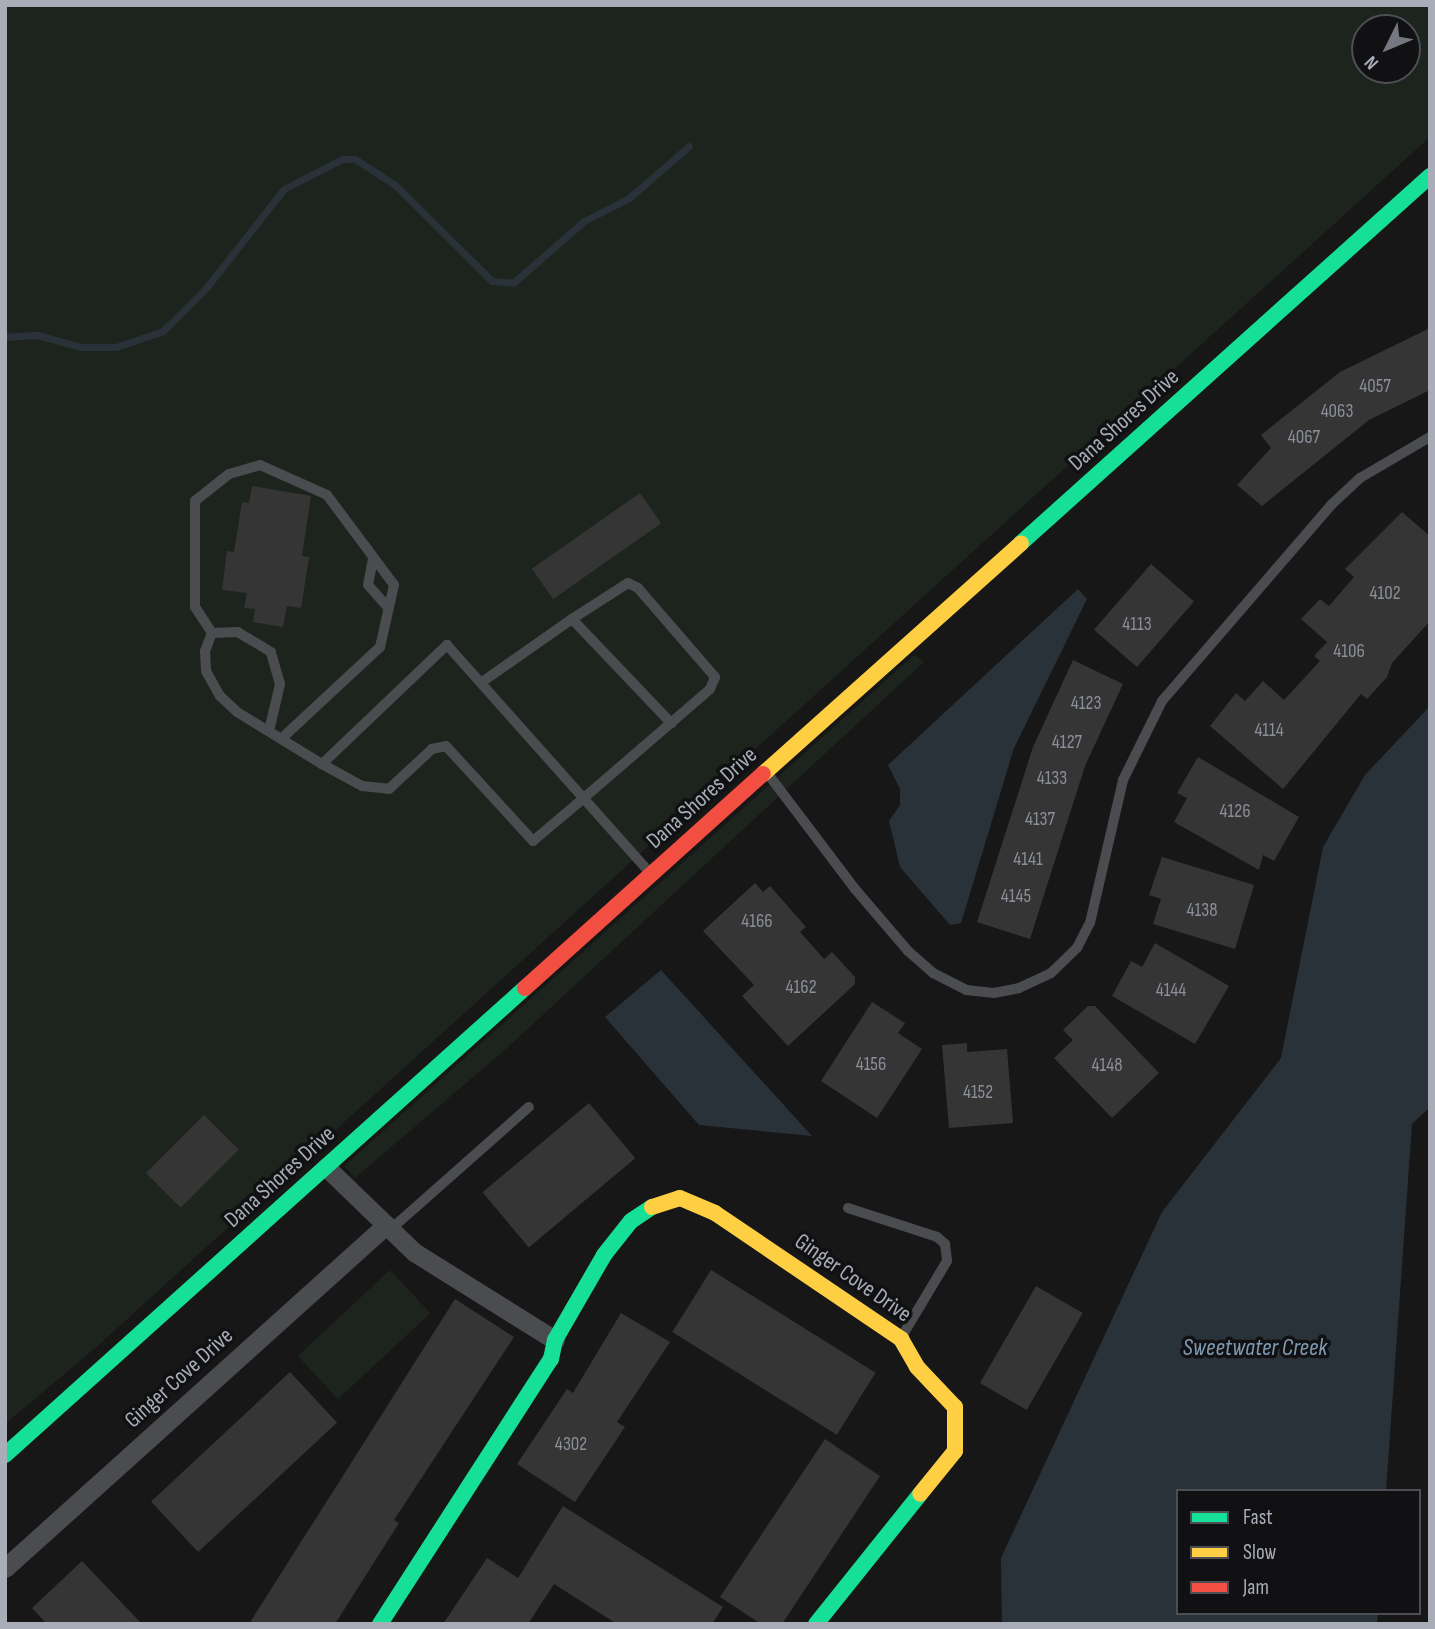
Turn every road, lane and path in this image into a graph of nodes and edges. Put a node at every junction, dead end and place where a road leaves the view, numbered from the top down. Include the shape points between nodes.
1 (1430, 176) edge
2 (1430, 437) edge
3 (373, 558) junction
4 (389, 608) junction
5 (572, 619) junction
6 (212, 633) junction
7 (482, 682) junction
8 (671, 723) junction
9 (269, 731) junction
10 (282, 738) junction
11 (322, 764) junction
12 (766, 772) junction
13 (585, 797) junction
14 (652, 874) junction
15 (529, 1107) dead end
16 (326, 1167) junction
17 (848, 1208) dead end
18 (388, 1227) junction
19 (901, 1339) junction
20 (555, 1340) junction
21 (5, 1455) edge
22 (5, 1568) edge
23 (380, 1624) edge
24 (816, 1624) edge

1 - 12 street, Dana Shores Drive
2 - 12 lane via 1360,478 1331,505 1162,701 1123,780 1090,923 1077,948 1051,973 1020,988 994,993 966,989 933,973 855,889
3 - 4 lane via 394,585
3 - 4 lane via 368,585
3 - 6 lane via 327,495 260,465 229,474 195,501 195,607
4 - 10 lane via 380,646
5 - 7 lane
5 - 8 lane
5 - 8 lane via 620,586 628,583 638,588 715,677 710,689
6 - 9 lane via 205,650 206,671 220,696
6 - 9 lane via 238,632 271,652 280,684
7 - 11 lane via 447,645
7 - 13 lane
8 - 13 lane
9 - 10 lane
10 - 11 lane
11 - 13 lane via 362,786 388,789 432,749 446,746 533,841
12 - 14 street, Dana Shores Drive
13 - 14 lane
14 - 16 street, Dana Shores Drive
15 - 18 lane
16 - 18 street
16 - 21 street, Dana Shores Drive
17 - 19 lane via 937,1237 945,1244 947,1261
18 - 20 street via 414,1252
18 - 22 street, Ginger Cove Drive
19 - 20 street, Ginger Cove Drive via 715,1213 680,1198 648,1208 631,1221 604,1255
19 - 24 street, Ginger Cove Drive via 917,1367 955,1408 955,1451
20 - 23 street, Ginger Cove Drive via 551,1359

